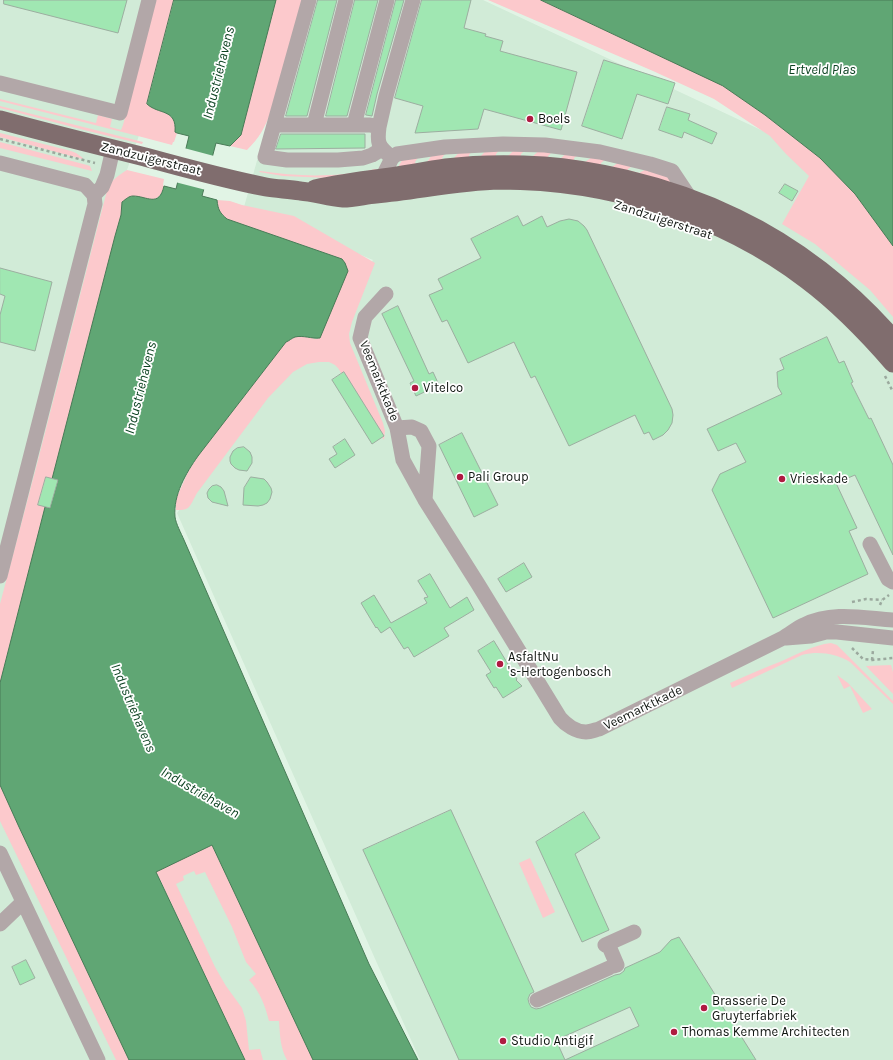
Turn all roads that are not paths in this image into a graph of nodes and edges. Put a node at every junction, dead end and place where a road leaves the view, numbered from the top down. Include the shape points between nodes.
1 (149, 0) edge
2 (309, 0) edge
3 (346, 0) edge
4 (387, 0) edge
5 (413, 0) edge
6 (0, 83) edge
7 (0, 120) edge
8 (314, 125) junction
9 (354, 125) junction
10 (274, 126) junction
11 (380, 127) junction
12 (113, 149) junction
13 (387, 154) junction
14 (0, 162) edge
15 (382, 178) junction
16 (304, 191) junction
17 (94, 195) junction
18 (690, 198) junction
19 (386, 294) dead end
20 (893, 339) edge
21 (888, 368) edge
22 (397, 428) junction
23 (425, 500) junction
24 (870, 544) dead end
25 (0, 576) edge
26 (893, 582) edge
27 (893, 620) edge
28 (783, 638) junction
29 (893, 638) edge
30 (0, 853) edge
31 (23, 902) junction
32 (0, 924) edge
33 (634, 932) dead end
34 (537, 1000) dead end
35 (98, 1060) edge

1 - 6 street via 120,113
2 - 10 street
3 - 8 street
4 - 9 street
5 - 11 street
7 - 12 main road, Zandzuigerstraat
8 - 9 street
8 - 10 street
9 - 11 street
10 - 13 street via 265,157 287,160 338,160
11 - 13 street via 377,139
12 - 16 main road, Zandzuigerstraat via 267,187
12 - 17 street via 107,176 102,187
13 - 15 street
13 - 18 street via 503,144 545,145 600,152 672,171
14 - 17 street via 85,185
15 - 16 main road, Zandzuigerstraat
15 - 18 main road, Zandzuigerstraat via 448,168 496,165 545,166 596,172
16 - 21 main road, Zandzuigerstraat via 342,198 449,184 500,180 544,182 592,188 685,213 729,232 770,255 806,280 872,339
17 - 25 street via 95,204
18 - 20 main road, Zandzuigerstraat via 736,218 816,266 849,294
19 - 22 street, Veemarktkade via 365,317 360,338
22 - 23 street, Veemarktkade via 403,460
22 - 23 street, Veemarktkade via 412,427 421,431 429,446
23 - 28 street, Veemarktkade via 560,718 575,729 586,732 599,730
24 - 26 street via 888,579
27 - 28 street, Veemarktkade via 842,616 825,618 804,625
28 - 29 street, Veemarktkade via 837,632
30 - 31 street
31 - 32 street
31 - 35 street
33 - 34 street via 606,944 617,965

